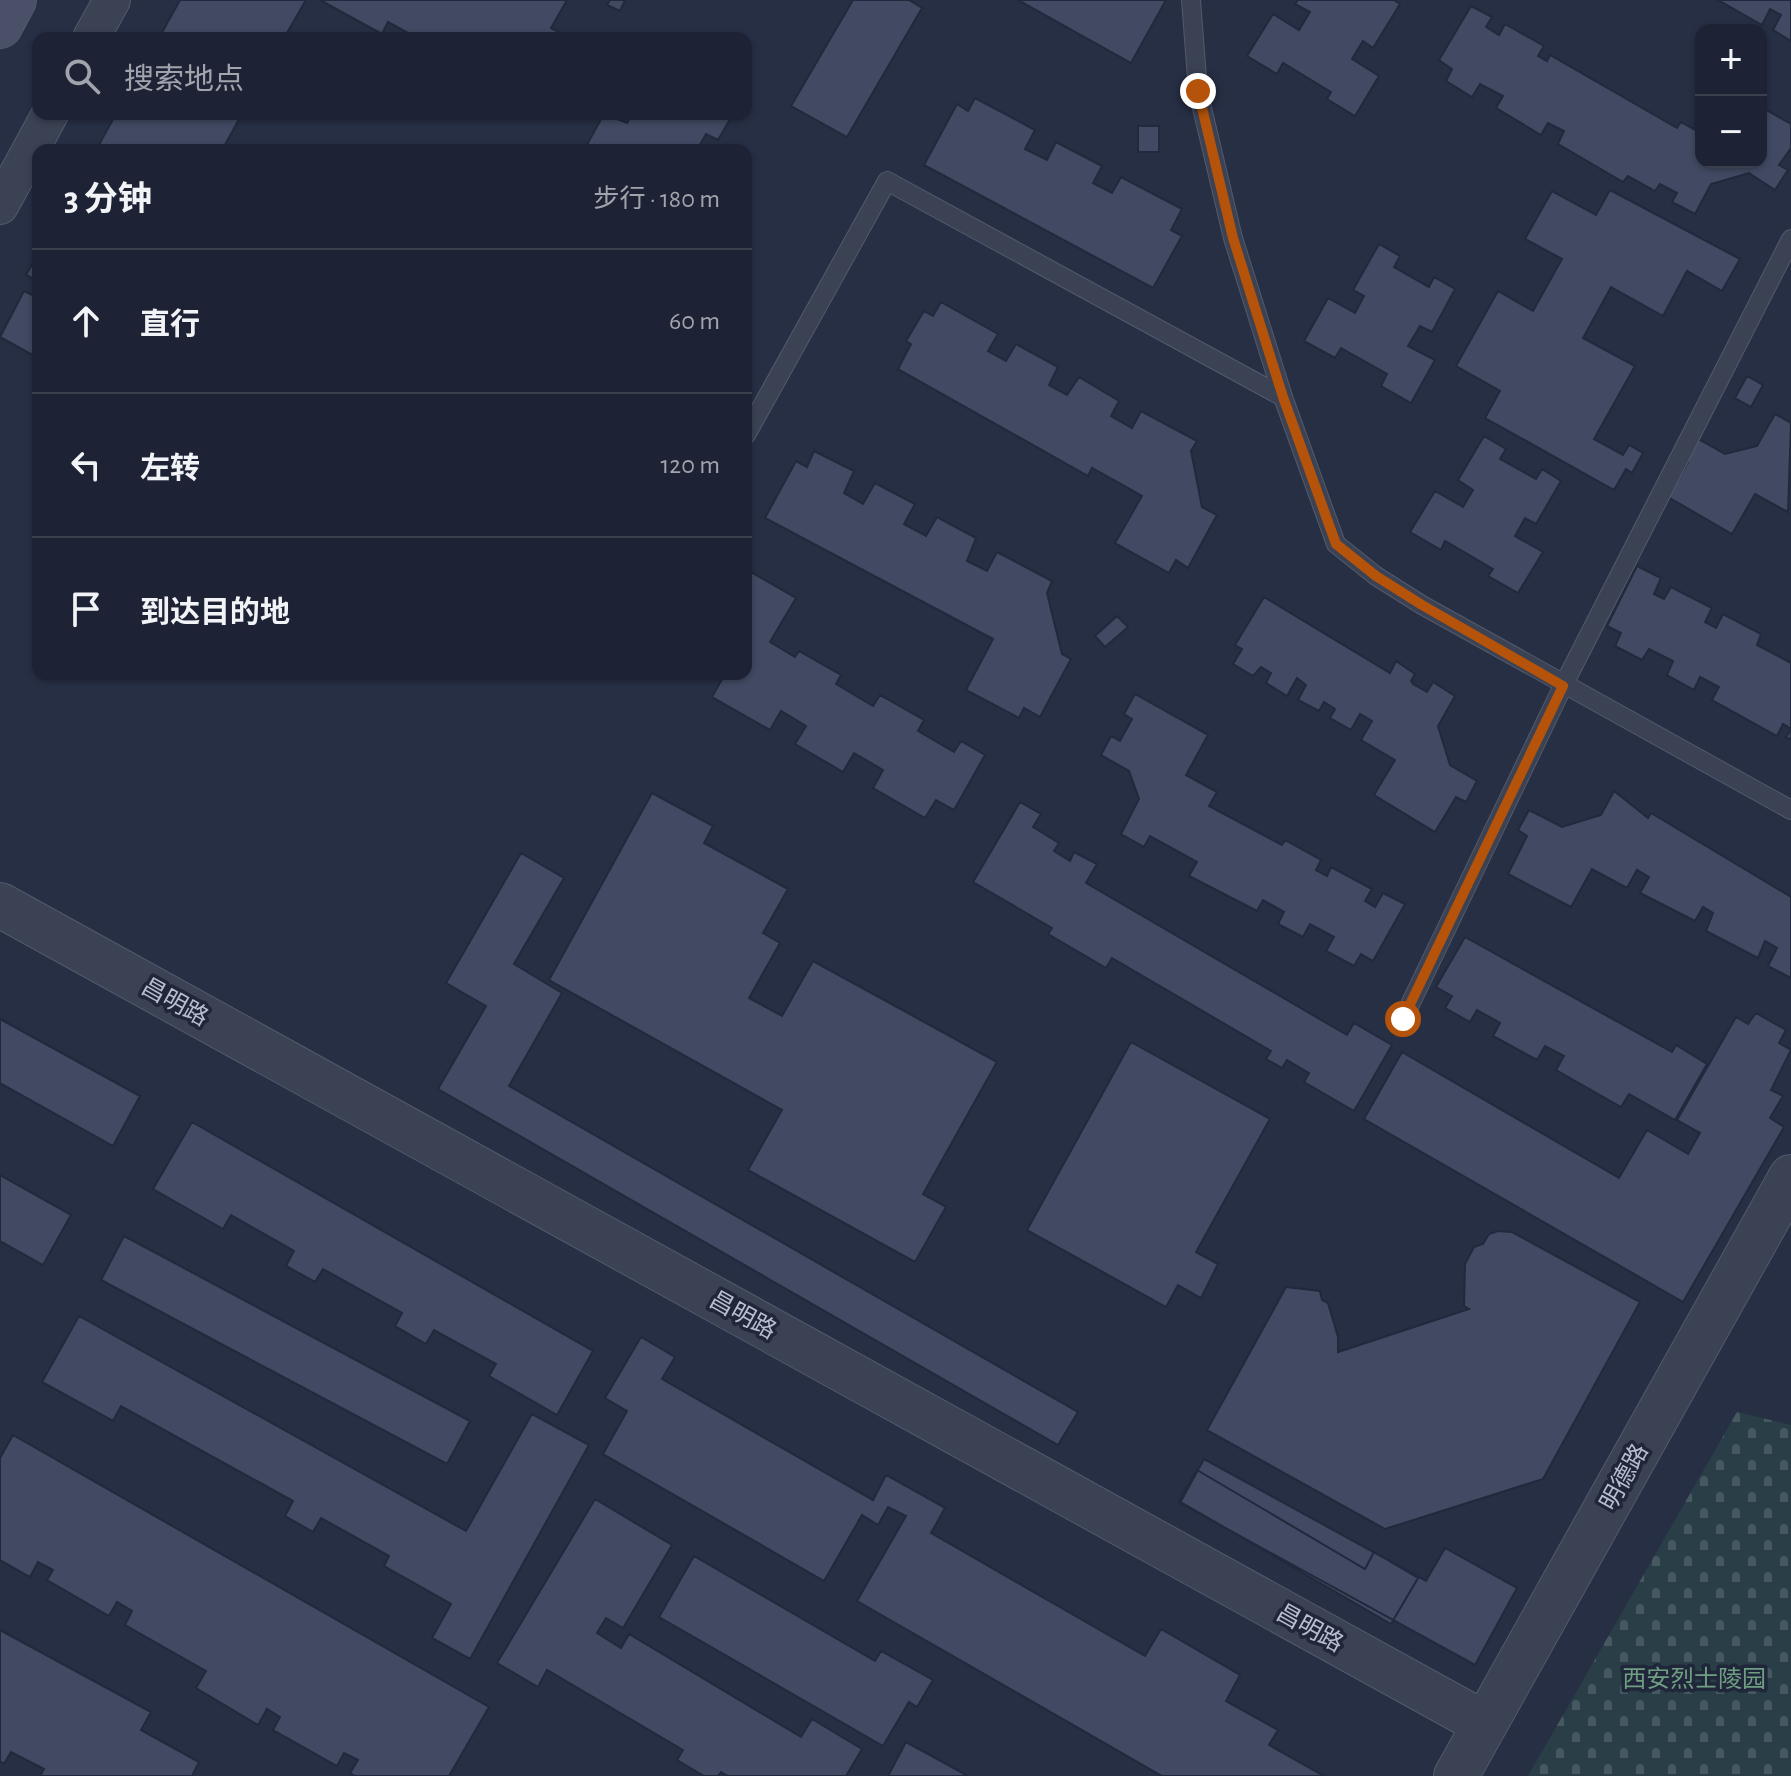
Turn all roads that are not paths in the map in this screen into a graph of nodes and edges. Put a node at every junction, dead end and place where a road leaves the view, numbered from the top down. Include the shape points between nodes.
1 (14, 0) edge
2 (112, 0) edge
3 (1191, 0) edge
4 (0, 26) edge
5 (94, 32) edge
6 (47, 120) edge
7 (34, 144) edge
8 (32, 147) edge
9 (0, 206) edge
10 (1791, 239) edge
11 (1283, 397) junction
12 (752, 424) edge
13 (1563, 686) junction
14 (1791, 810) edge
15 (0, 905) edge
16 (1403, 1019) dead end
17 (1791, 1177) edge
18 (1485, 1724) junction
19 (1456, 1776) edge

1 - 4 main road
2 - 5 street
3 - 11 lane via 1198,91 1233,238
6 - 7 street
8 - 9 street
10 - 13 lane
11 - 12 lane via 887,181
11 - 13 lane via 1336,544 1410,598
13 - 14 lane
13 - 16 lane
15 - 18 street, 昌明路
17 - 18 street, 明德路
18 - 19 street, 明德路

